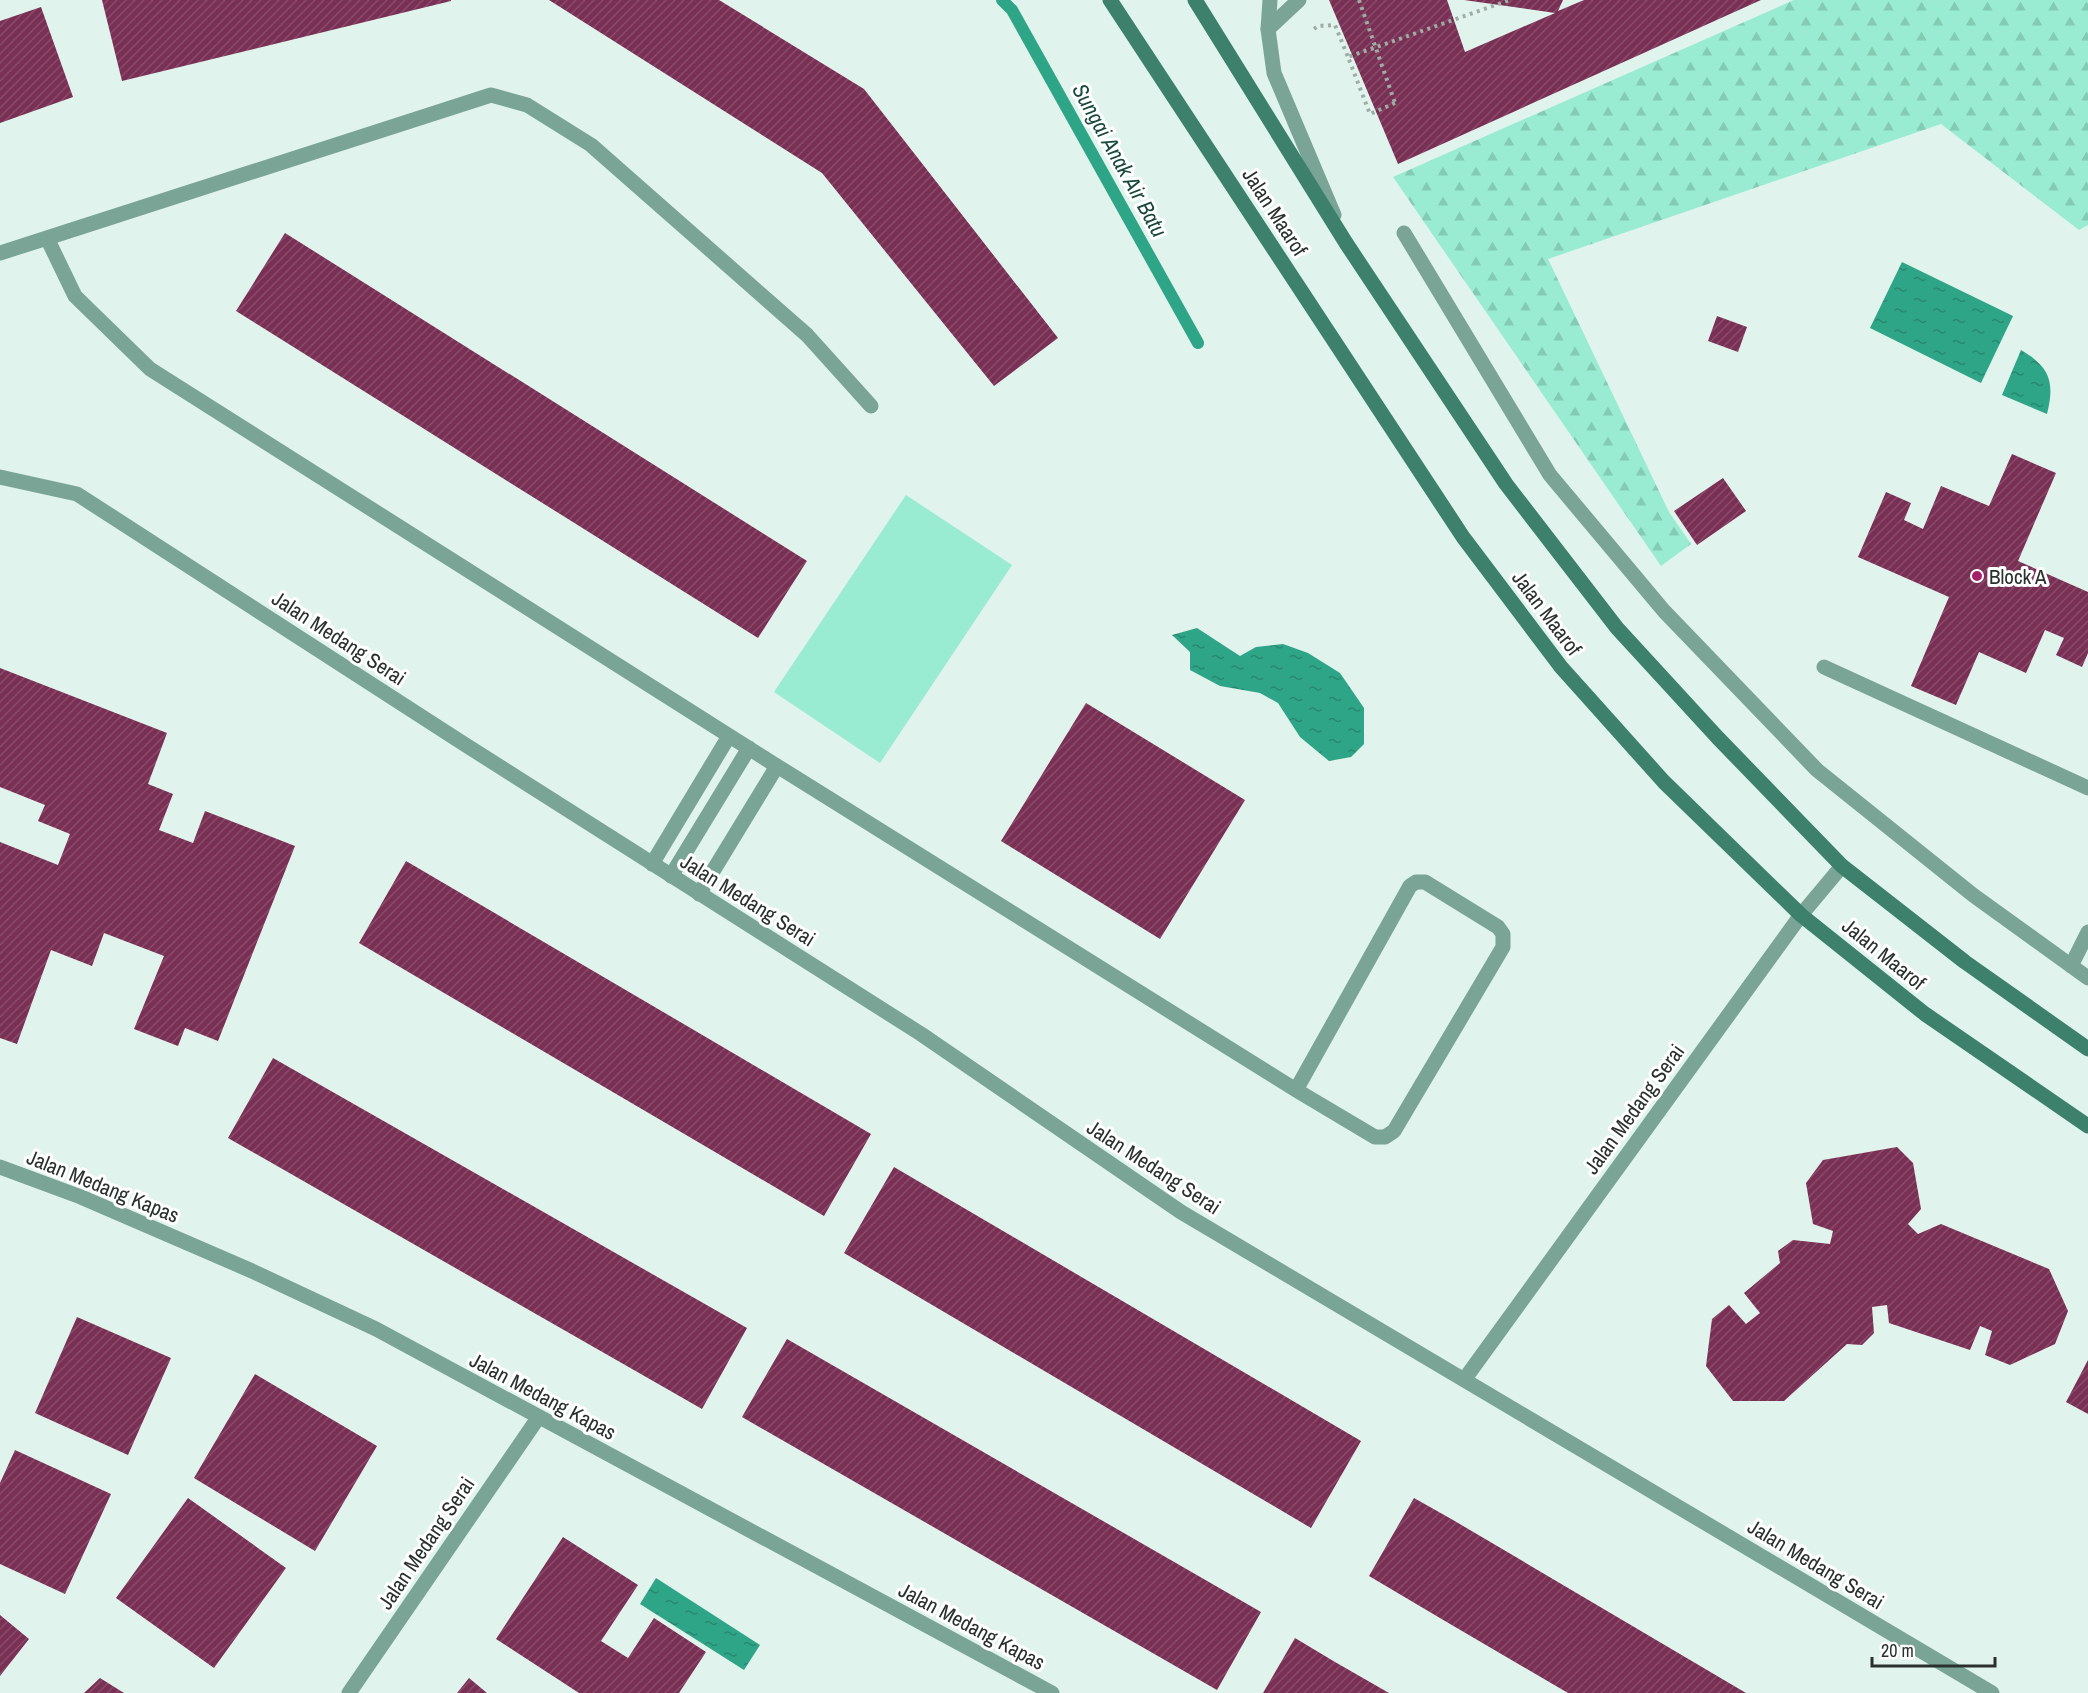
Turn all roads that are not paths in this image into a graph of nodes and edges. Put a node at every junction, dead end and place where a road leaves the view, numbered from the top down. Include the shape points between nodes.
1 (1110, 0) edge
2 (1195, 0) edge
3 (1270, 0) edge
4 (1299, 0) edge
5 (1268, 29) junction
6 (1404, 233) dead end
7 (47, 238) junction
8 (1346, 243) junction
9 (0, 253) edge
10 (871, 406) dead end
11 (0, 477) edge
12 (1824, 667) dead end
13 (729, 736) junction
14 (748, 748) junction
15 (777, 766) junction
16 (2088, 788) edge
17 (652, 864) junction
18 (1842, 866) junction
19 (671, 876) junction
20 (699, 894) junction
21 (1801, 915) junction
22 (2088, 932) edge
23 (2071, 966) junction
24 (2088, 978) edge
25 (2088, 1049) edge
26 (1296, 1090) junction
27 (2088, 1126) edge
28 (0, 1167) edge
29 (1464, 1380) junction
30 (538, 1418) junction
31 (349, 1693) edge
32 (1052, 1693) edge
33 (1992, 1693) edge

1 - 21 main road, Jalan Maarof via 1463,537 1561,667 1664,782
2 - 8 main road, Jalan Maarof
3 - 5 street
4 - 5 street
5 - 8 street via 1274,73
6 - 23 street via 1550,475 1664,611 1817,770 1973,895
7 - 9 street
7 - 10 street via 491,95 527,105 591,145 807,335
7 - 13 street via 75,296 150,369
8 - 18 main road, Jalan Maarof via 1506,484 1617,628
11 - 17 street, Jalan Medang Serai via 77,494
12 - 16 street
13 - 14 street
13 - 17 street
14 - 15 street
14 - 19 street
15 - 20 street
15 - 26 street
17 - 19 street, Jalan Medang Serai
18 - 21 street, Jalan Medang Serai
18 - 25 main road, Jalan Maarof via 1965,962
19 - 20 street, Jalan Medang Serai
20 - 29 street, Jalan Medang Serai via 921,1034 1181,1212
21 - 27 main road, Jalan Maarof via 1925,1014
21 - 29 street, Jalan Medang Serai
22 - 23 street
23 - 24 street
26 - 26 street via 1410,886 1425,882 1498,927 1503,934 1503,947 1394,1131 1385,1137 1375,1137
28 - 30 street, Jalan Medang Kapas via 81,1197 252,1271 376,1329
29 - 33 street, Jalan Medang Serai
30 - 31 street, Jalan Medang Serai
30 - 32 street, Jalan Medang Kapas

